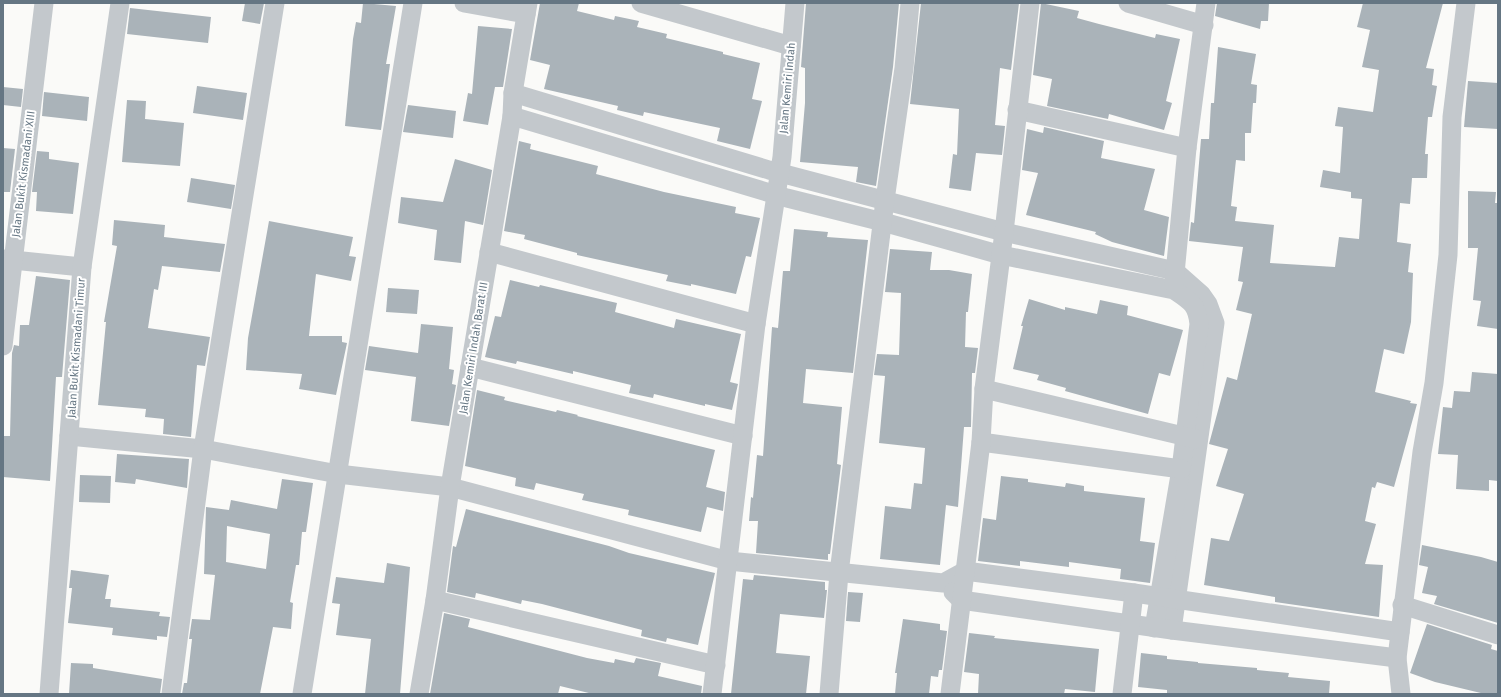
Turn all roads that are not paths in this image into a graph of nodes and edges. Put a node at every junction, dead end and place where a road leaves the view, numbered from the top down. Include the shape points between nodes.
1 (44, 3) edge
2 (120, 3) edge
3 (275, 3) edge
4 (413, 3) edge
5 (464, 3) edge
6 (641, 3) edge
7 (794, 3) edge
8 (910, 3) edge
9 (1030, 3) edge
10 (1128, 3) edge
11 (1206, 3) edge
12 (1466, 3) edge
13 (527, 8) edge
14 (1204, 25) junction
15 (791, 46) junction
16 (513, 93) junction
17 (1017, 110) junction
18 (512, 116) junction
19 (1187, 148) junction
20 (779, 172) junction
21 (776, 194) junction
22 (885, 200) junction
23 (883, 222) junction
24 (1004, 232) junction
25 (489, 252) junction
26 (1001, 255) junction
27 (8, 260) edge
28 (82, 267) junction
29 (1175, 271) junction
30 (1174, 290) junction
31 (756, 324) junction
32 (3, 346) edge
33 (470, 367) junction
34 (984, 389) junction
35 (70, 436) junction
36 (743, 436) junction
37 (1191, 438) junction
38 (981, 442) junction
39 (203, 449) junction
40 (1181, 469) junction
41 (338, 474) junction
42 (450, 487) junction
43 (729, 561) junction
44 (965, 571) junction
45 (839, 573) junction
46 (943, 583) junction
47 (1134, 593) junction
48 (1168, 599) junction
49 (435, 600) junction
50 (961, 600) junction
51 (1402, 605) junction
52 (1131, 624) junction
53 (1163, 629) junction
54 (1400, 632) junction
55 (1498, 635) edge
56 (1397, 658) junction
57 (716, 665) junction
58 (49, 694) edge
59 (171, 694) edge
60 (302, 694) edge
61 (419, 694) edge
62 (712, 694) edge
63 (829, 694) edge
64 (950, 694) edge
65 (1122, 694) edge
66 (1401, 694) edge

1 - 27 street, Jalan Bukit Kismadani XIII
2 - 28 street, Jalan Bukit Kismadani Timur
3 - 39 street
4 - 41 street
5 - 13 street
6 - 15 street
7 - 15 street, Jalan Kemiri Indah
8 - 22 street via 904,68
9 - 17 street
10 - 14 street
11 - 14 street
12 - 51 street via 1452,117 1448,255 1434,383 1422,452
13 - 16 street, Jalan Kemiri Indah Barat III
14 - 19 street
15 - 20 street, Jalan Kemiri Indah
16 - 18 street, Jalan Kemiri Indah Barat III
16 - 20 street
17 - 19 street
17 - 24 street
18 - 21 street
18 - 25 street, Jalan Kemiri Indah Barat III
19 - 29 street
20 - 21 street, Jalan Kemiri Indah
20 - 22 street
21 - 23 street
21 - 31 street, Jalan Kemiri Indah
22 - 23 street
22 - 24 street
23 - 26 street
23 - 45 street
24 - 26 street
24 - 29 street
25 - 31 street
25 - 33 street, Jalan Kemiri Indah Barat III
26 - 30 street
26 - 34 street
27 - 28 street
27 - 32 street, Jalan Bukit Kismadani XIII
28 - 35 street, Jalan Bukit Kismadani Timur
29 - 30 street
29 - 37 street via 1201,294 1215,323
30 - 37 street via 1194,305 1198,313
31 - 36 street, Jalan Kemiri Indah
33 - 36 street
33 - 42 street, Jalan Kemiri Indah Barat III
34 - 37 street
34 - 38 street
35 - 39 street
35 - 58 street, Jalan Bukit Kismadani Timur
36 - 43 street, Jalan Kemiri Indah
37 - 40 street
37 - 48 street
38 - 40 street
38 - 44 street
39 - 41 street
39 - 59 street
40 - 48 street
41 - 42 street
41 - 60 street
42 - 43 street
42 - 49 street, Jalan Kemiri Indah Barat III
43 - 45 street
43 - 57 street, Jalan Kemiri Indah
44 - 46 street
44 - 47 street
44 - 50 street
45 - 46 street
45 - 63 street
46 - 50 street
47 - 48 street
47 - 52 street
48 - 53 street
48 - 54 street
49 - 57 street
49 - 61 street, Jalan Kemiri Indah Barat III
50 - 52 street
50 - 64 street
51 - 54 street
51 - 55 street
52 - 53 street
52 - 65 street
53 - 56 street
54 - 56 street
56 - 66 street
57 - 62 street, Jalan Kemiri Indah

